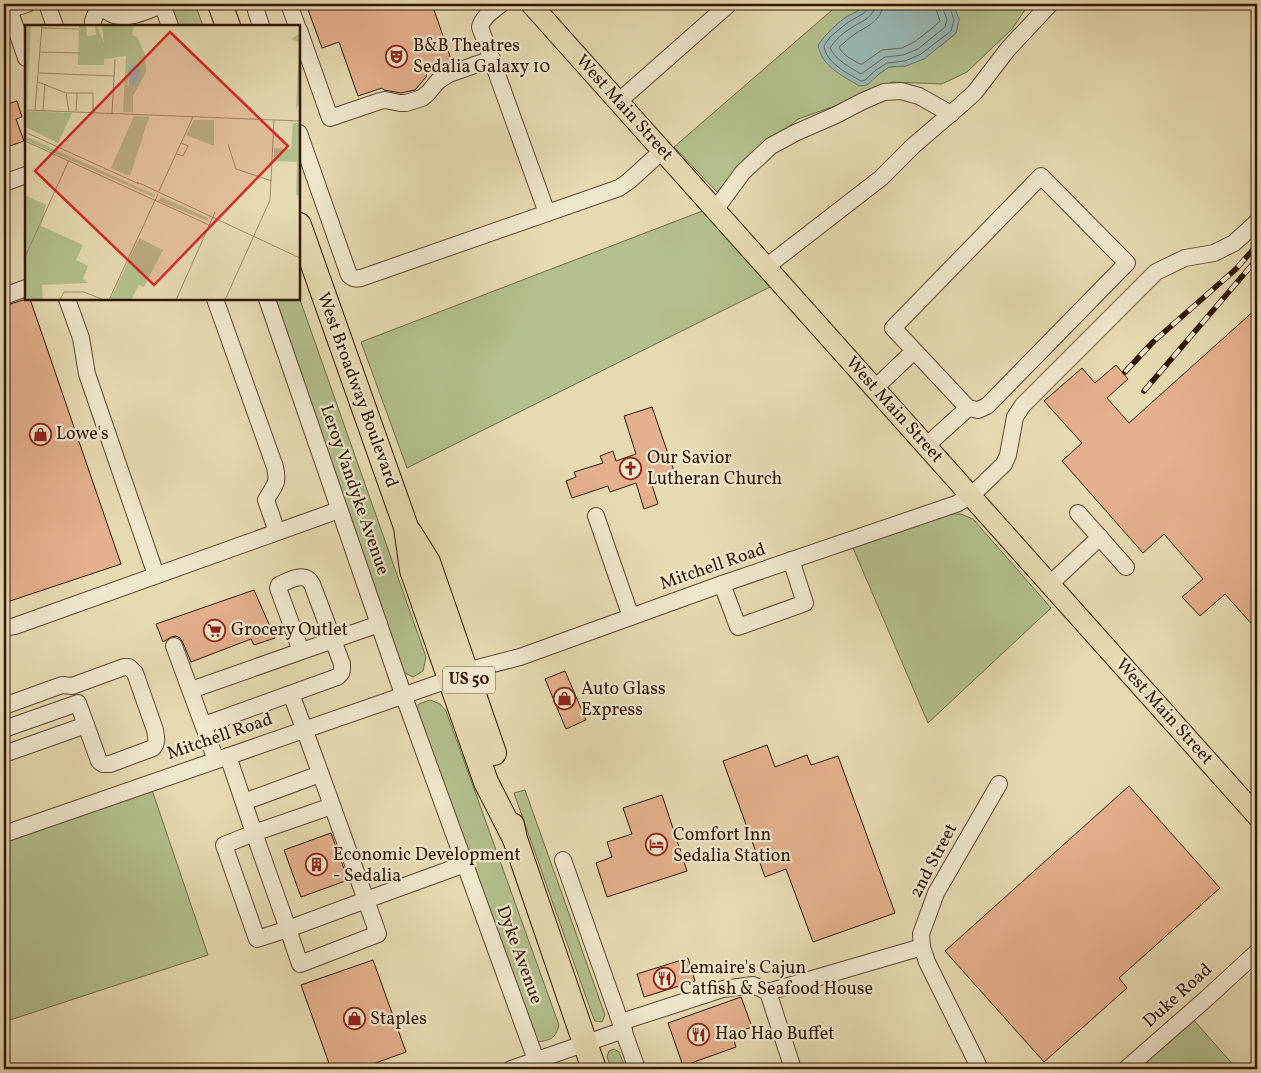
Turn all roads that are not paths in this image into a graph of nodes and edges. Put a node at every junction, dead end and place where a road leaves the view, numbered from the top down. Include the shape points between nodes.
1 (27, 4) edge
2 (47, 4) edge
3 (162, 4) edge
4 (220, 4) edge
5 (254, 4) edge
6 (289, 4) edge
7 (501, 4) edge
8 (729, 4) edge
9 (1049, 4) edge
10 (98, 5) edge
11 (534, 5) edge
12 (6, 10) edge
13 (55, 25) edge
14 (93, 25) edge
15 (170, 25) edge
16 (228, 25) edge
17 (261, 25) edge
18 (297, 25) edge
19 (300, 33) edge
20 (25, 56) edge
21 (492, 59) junction
22 (618, 102) junction
23 (951, 114) junction
24 (300, 136) edge
25 (662, 151) junction
26 (25, 175) edge
27 (4, 183) edge
28 (715, 210) junction
29 (547, 213) junction
30 (1257, 222) edge
31 (300, 228) edge
32 (766, 267) junction
33 (25, 288) edge
34 (4, 296) edge
35 (67, 300) edge
36 (215, 300) edge
37 (267, 300) edge
38 (914, 352) junction
39 (875, 388) junction
40 (968, 408) junction
41 (926, 446) junction
42 (971, 496) junction
43 (339, 510) junction
44 (1078, 513) dead end
45 (596, 516) dead end
46 (277, 532) junction
47 (1100, 537) junction
48 (791, 560) junction
49 (1126, 566) dead end
50 (156, 575) junction
51 (722, 584) junction
52 (1050, 584) junction
53 (631, 617) junction
54 (379, 624) junction
55 (4, 628) edge
56 (332, 640) junction
57 (174, 646) dead end
58 (301, 651) junction
59 (458, 675) junction
60 (72, 686) junction
61 (191, 690) junction
62 (291, 694) junction
63 (403, 694) junction
64 (78, 703) junction
65 (4, 706) edge
66 (86, 725) junction
67 (204, 725) junction
68 (4, 729) edge
69 (304, 729) junction
70 (4, 754) edge
71 (222, 758) junction
72 (320, 774) junction
73 (999, 784) dead end
74 (244, 802) junction
75 (332, 806) junction
76 (1257, 816) edge
77 (254, 833) junction
78 (4, 834) edge
79 (563, 860) dead end
80 (465, 864) junction
81 (366, 900) junction
82 (288, 929) junction
83 (922, 947) junction
84 (1257, 952) edge
85 (768, 992) junction
86 (622, 1026) junction
87 (585, 1043) junction
88 (536, 1060) junction
89 (511, 1069) edge
90 (594, 1069) edge
91 (637, 1069) edge
92 (793, 1069) edge
93 (980, 1069) edge
94 (1126, 1069) edge

1 - 12 street
2 - 13 street
3 - 10 street via 124,17
3 - 15 street
4 - 16 highway
5 - 17 street
6 - 18 street
7 - 21 street via 486,16 480,27
8 - 22 street
9 - 23 street via 975,92
10 - 14 street
11 - 22 main road, West Main Street
12 - 20 street
19 - 21 street via 330,118 380,101 406,103 422,98 443,77
21 - 29 street
22 - 25 main road, West Main Street
23 - 28 street via 919,96 901,91 884,92 772,146 743,172
23 - 32 street via 880,178
24 - 29 street via 352,278 361,278
25 - 28 main road, West Main Street
25 - 29 street via 619,188
26 - 27 street
28 - 32 main road, West Main Street
30 - 42 street, Mitchell Road via 1234,243 1214,253 1185,258 1156,272 1023,405 1015,417 1004,464
31 - 59 highway, West Broadway Boulevard / US 50 via 406,527 412,570
32 - 39 main road, West Main Street
33 - 34 street
35 - 50 street via 81,338 87,374
36 - 46 street via 275,467 275,487 266,500
37 - 43 street, Leroy Vandyke Avenue
38 - 39 street
38 - 40 street
38 - 40 street via 892,328 1041,176 1127,264 987,406 978,410
39 - 41 main road, West Main Street
40 - 41 street
41 - 42 main road, West Main Street
42 - 48 street, Mitchell Road via 956,504
42 - 52 main road, West Main Street
43 - 46 street
43 - 54 street, Leroy Vandyke Avenue
44 - 47 street
45 - 53 street
46 - 50 street
47 - 49 street
47 - 52 street
48 - 51 street, Mitchell Road
48 - 51 street via 805,603 738,627
50 - 55 street
51 - 53 street, Mitchell Road
52 - 76 main road, West Main Street
53 - 59 street, Mitchell Road via 520,657
54 - 56 street
54 - 63 street, Leroy Vandyke Avenue
56 - 58 street
56 - 58 street via 309,579 298,578 278,588
56 - 62 street via 342,664 341,675
57 - 61 street
58 - 61 street
59 - 63 street, Mitchell Road
59 - 87 highway, West Broadway Boulevard / US 50 via 486,782 515,839
60 - 64 street
60 - 65 street via 62,685
60 - 66 street via 130,667 152,722 156,745 103,764
61 - 67 street
62 - 67 street
62 - 69 street
63 - 69 street, Mitchell Road
63 - 80 street, Dyke Avenue
64 - 66 street
64 - 68 street
66 - 70 street
67 - 71 street
69 - 71 street, Mitchell Road
69 - 72 street
71 - 74 street
71 - 78 street, Mitchell Road
72 - 74 street
72 - 75 street
73 - 83 street, 2nd Street via 936,893 921,934
74 - 77 street
75 - 77 street
75 - 81 street
77 - 82 street
77 - 82 street via 224,845 257,939
79 - 86 street
80 - 81 street
80 - 88 street, Dyke Avenue
81 - 82 street
81 - 82 street via 378,934 300,964
83 - 85 street
83 - 93 street, 2nd Street
84 - 94 street, Duke Road
85 - 86 street via 753,984 723,989
85 - 92 street
86 - 87 street
86 - 91 street
87 - 88 street
87 - 90 highway, West Broadway Boulevard / US 50
88 - 89 street

